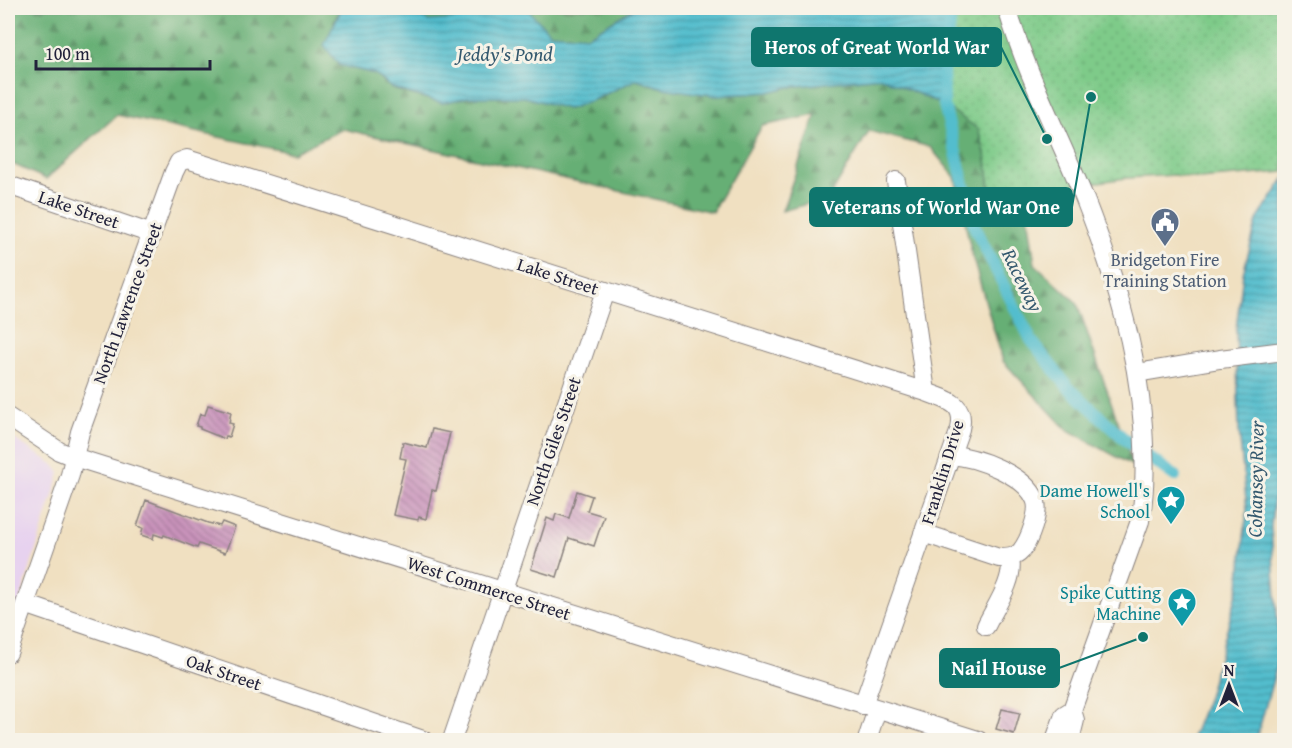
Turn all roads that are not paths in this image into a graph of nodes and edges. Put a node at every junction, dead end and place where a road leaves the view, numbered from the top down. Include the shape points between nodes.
1 (1007, 8) edge
2 (190, 160) joint
3 (896, 181) dead end
4 (8, 184) edge
5 (152, 234) junction
6 (605, 291) junction
7 (1284, 351) edge
8 (1137, 373) junction
9 (926, 392) junction
10 (8, 417) edge
11 (951, 455) junction
12 (74, 457) junction
13 (923, 533) junction
14 (1010, 559) junction
15 (502, 592) junction
16 (25, 604) junction
17 (986, 626) dead end
18 (8, 652) edge
19 (870, 707) junction
20 (1072, 710) junction
21 (423, 741) edge
22 (452, 741) edge
23 (867, 741) edge
24 (978, 741) edge
25 (1055, 741) edge
26 (1070, 741) edge

1 - 8 street via 1026,67 1107,261
2 - 5 street, North Lawrence Street via 176,166
2 - 6 street, Lake Street
3 - 9 street
4 - 5 street, Lake Street
5 - 12 street, North Lawrence Street
6 - 9 street, Lake Street
6 - 15 street, North Giles Street
7 - 8 street
8 - 20 street via 1145,463 1140,521
9 - 11 street, Franklin Drive via 960,408 961,422
10 - 12 street, West Commerce Street
11 - 13 street, Franklin Drive
11 - 14 street via 1000,470 1024,484 1035,500 1038,510 1029,535 1020,552
12 - 15 street, West Commerce Street
12 - 16 street, North Lawrence Street
13 - 14 street
13 - 19 street, Franklin Drive
14 - 17 street via 1008,579
15 - 19 street, West Commerce Street
15 - 22 street, North Giles Street
16 - 18 street, North Lawrence Street
16 - 21 street, Oak Street
19 - 23 street, Franklin Drive
19 - 24 street, West Commerce Street
20 - 25 street via 1064,715
20 - 26 street via 1075,720

